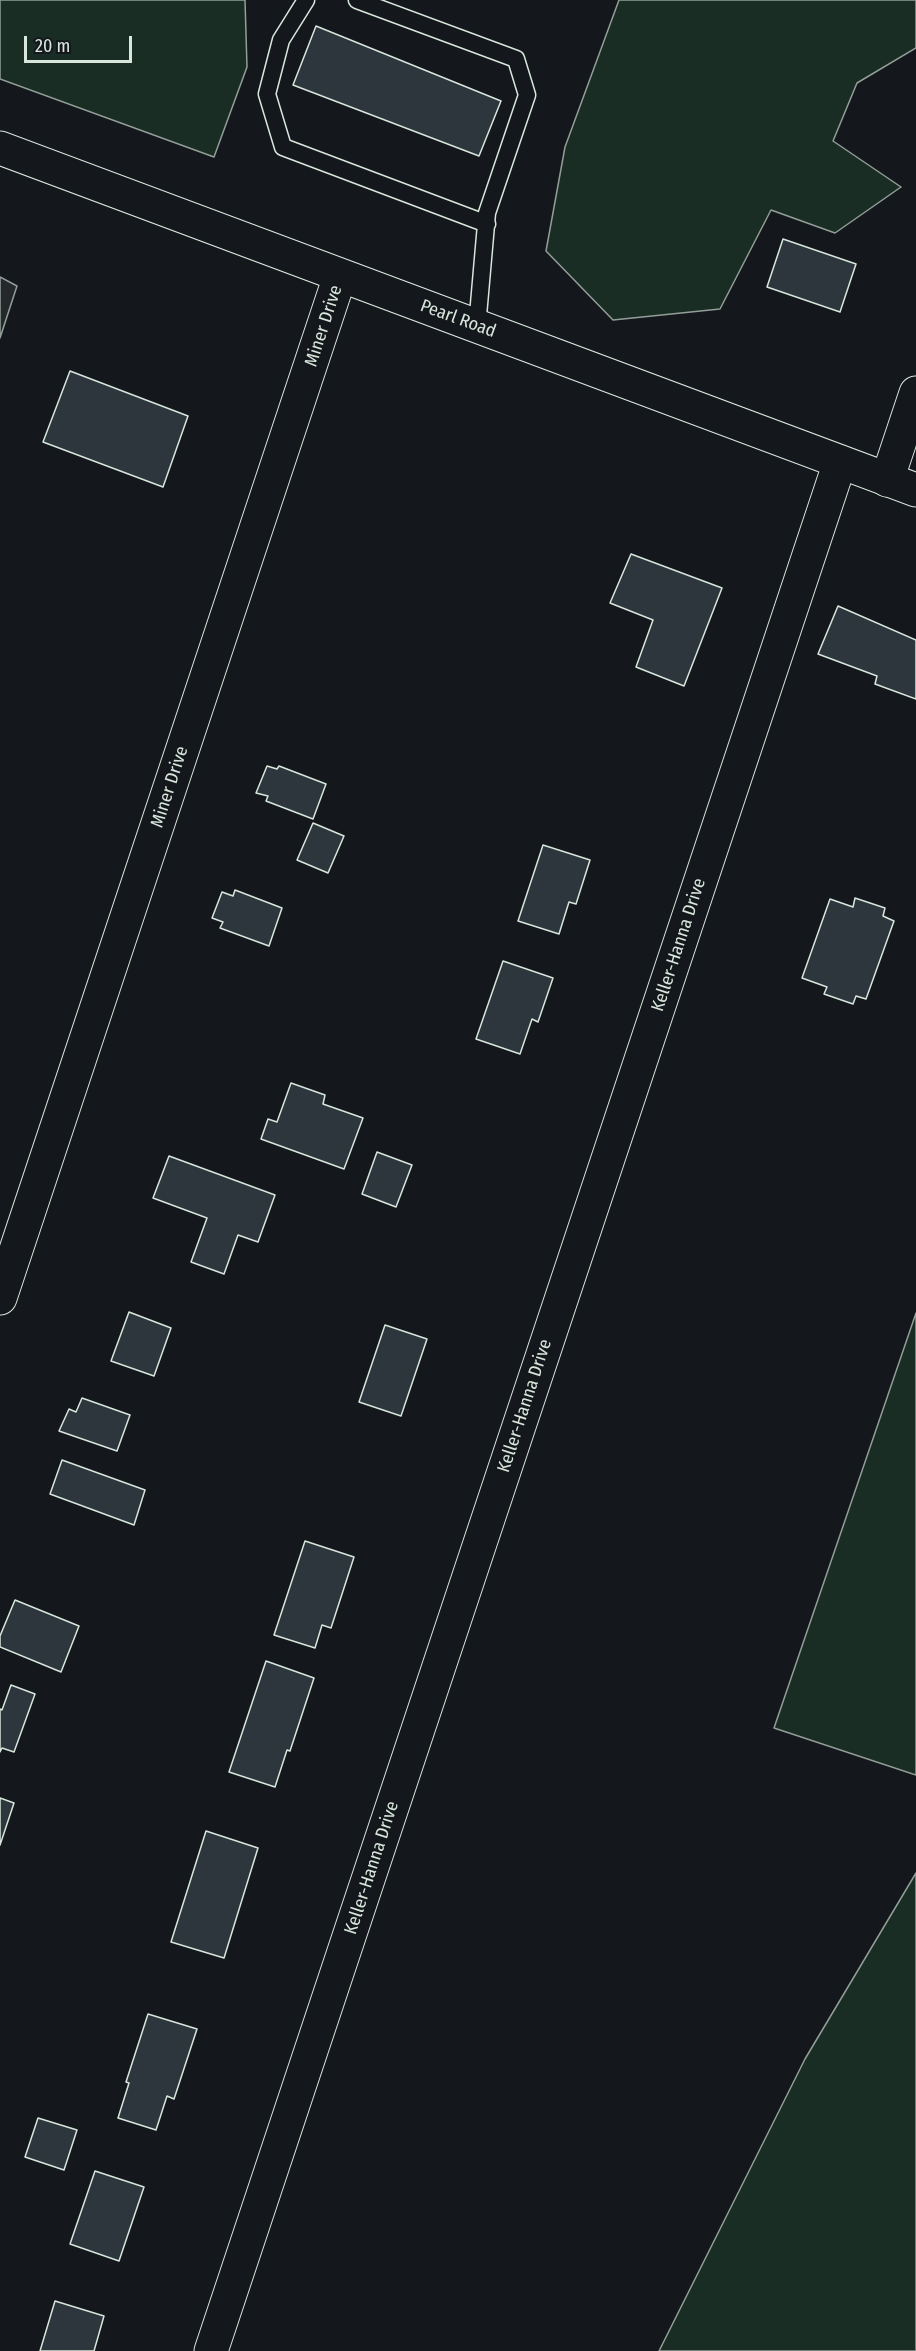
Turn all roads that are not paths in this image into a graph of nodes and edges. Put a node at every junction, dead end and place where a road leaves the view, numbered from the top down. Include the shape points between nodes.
1 (306, 0) edge
2 (357, 0) edge
3 (0, 148) edge
4 (487, 225) junction
5 (340, 276) junction
6 (477, 327) junction
7 (916, 393) edge
8 (840, 462) junction
9 (902, 485) edge
10 (0, 1298) edge
11 (211, 2351) edge

1 - 4 lane via 281,40 267,94 283,147
2 - 4 lane via 516,59 527,95
3 - 5 street, Pearl Road
4 - 6 lane
5 - 6 street, Pearl Road
5 - 10 street, Miner Drive
6 - 8 street, Pearl Road
7 - 9 street
8 - 9 street, Pearl Road
8 - 11 street, Keller-Hanna Drive

